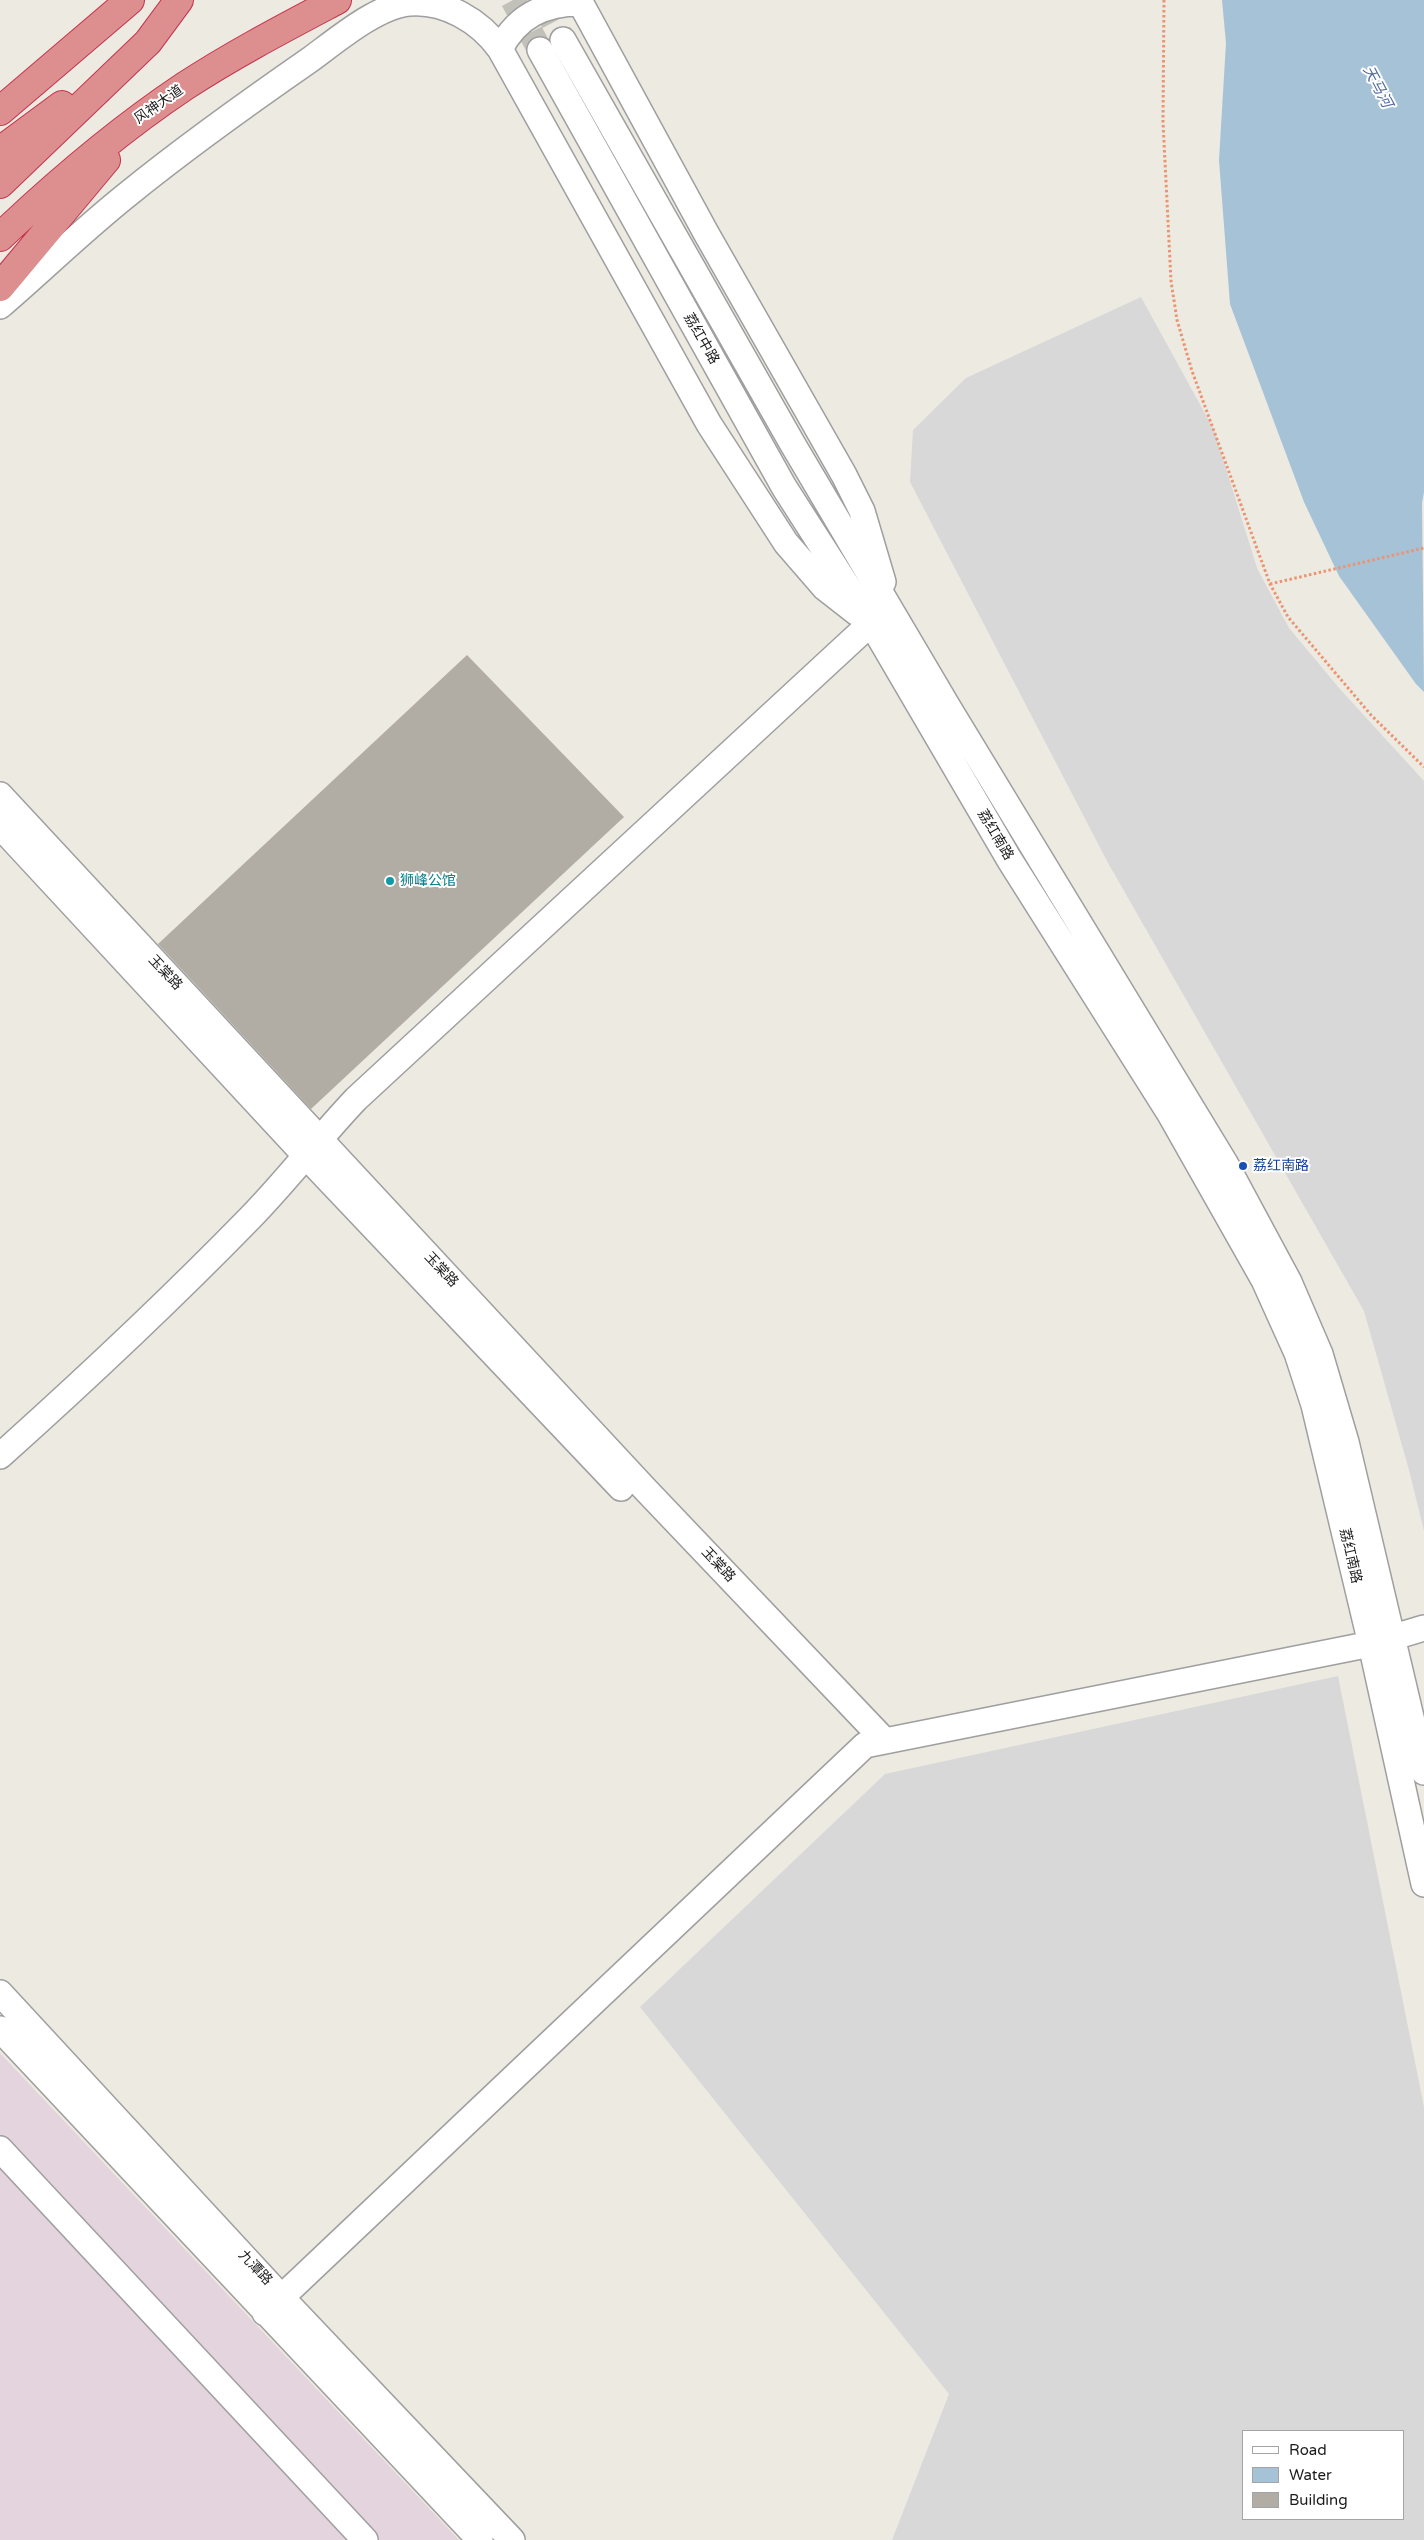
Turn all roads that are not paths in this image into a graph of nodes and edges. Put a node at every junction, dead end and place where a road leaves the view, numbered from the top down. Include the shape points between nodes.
1 (130, 0) edge
2 (178, 0) edge
3 (201, 0) edge
4 (337, 0) edge
5 (580, 2) edge
6 (563, 40) tunnel mouth
7 (148, 42) junction
8 (500, 49) junction
9 (540, 50) tunnel mouth
10 (0, 111) edge
11 (145, 114) junction
12 (0, 151) edge
13 (0, 184) edge
14 (0, 237) edge
15 (0, 287) edge
16 (0, 306) edge
17 (889, 606) junction
18 (871, 623) junction
19 (0, 795) edge
20 (0, 826) edge
21 (312, 1147) junction
22 (0, 1456) edge
23 (1424, 1628) edge
24 (1382, 1641) junction
25 (875, 1743) junction
26 (1424, 1772) edge
27 (1424, 1884) edge
28 (0, 1993) edge
29 (0, 2029) edge
30 (0, 2149) edge
31 (274, 2306) junction
32 (365, 2540) edge
33 (480, 2540) edge
34 (512, 2540) edge

1 - 10 highway
2 - 7 highway
3 - 7 highway
4 - 11 highway, 风神大道 via 186,85
5 - 8 street via 559,3 530,15 514,28
5 - 17 street via 706,233 844,475 873,540
6 - 17 street, 荔红中路 via 668,228
7 - 12 highway
7 - 13 highway
8 - 16 street via 481,26 456,12 427,4 408,3 387,9 256,96 128,194
8 - 18 street via 709,424 747,484 786,543 825,588
9 - 18 street, 荔红中路 via 784,487
11 - 14 highway, 风神大道 via 64,179
11 - 15 highway
17 - 24 street, 荔红南路 via 1225,1163 1290,1282 1320,1354 1333,1398
18 - 21 street via 356,1099
18 - 24 street, 荔红南路 via 1009,860 1185,1139 1264,1280 1297,1353
19 - 21 street, 玉棠路
20 - 21 street, 玉棠路
21 - 22 street via 203,1265
21 - 25 street, 玉棠路
23 - 24 street
24 - 25 street
24 - 26 street, 荔红南路
24 - 27 street, 荔红南路
25 - 31 street
28 - 31 street, 九潭路
29 - 31 street, 九潭路
30 - 32 street
31 - 33 street, 九潭路
31 - 34 street, 九潭路

